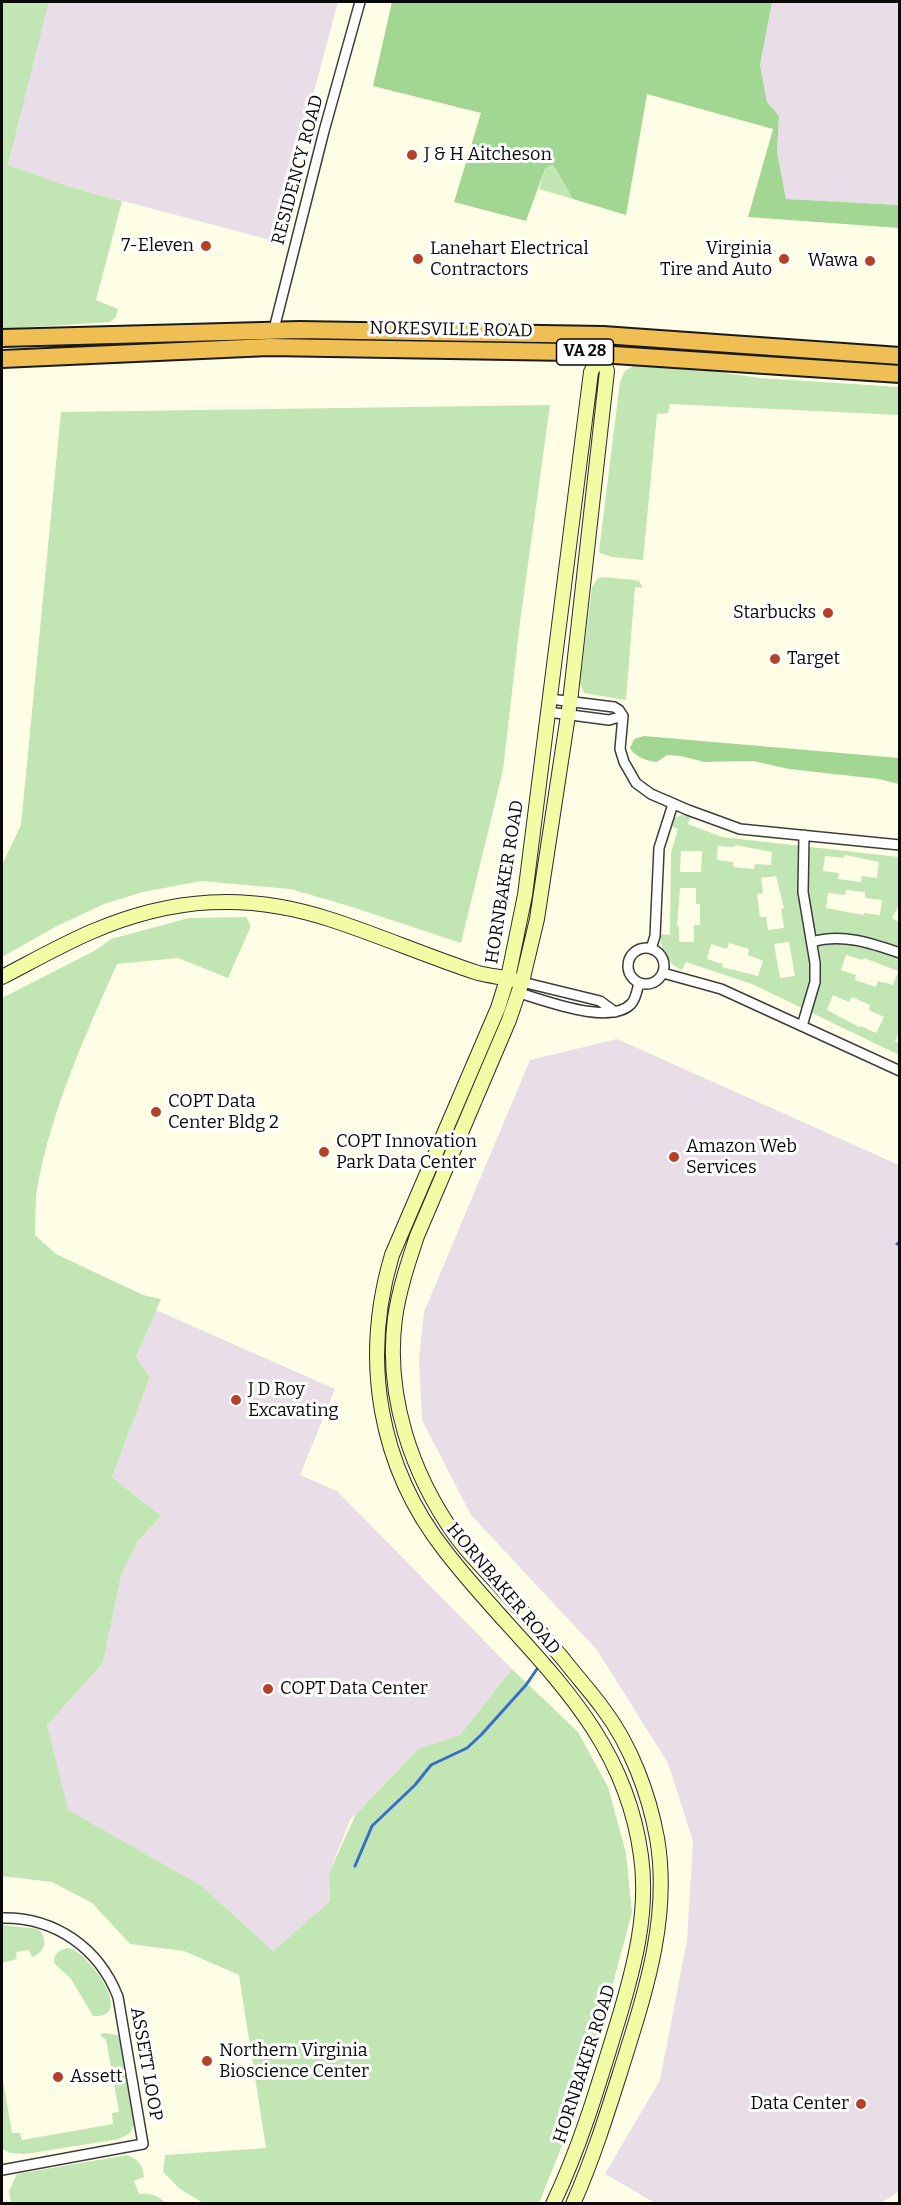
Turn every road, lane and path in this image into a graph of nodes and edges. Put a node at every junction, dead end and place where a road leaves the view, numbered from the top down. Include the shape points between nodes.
1 (360, 2) edge
2 (603, 335) junction
3 (2, 338) edge
4 (271, 339) junction
5 (601, 353) junction
6 (900, 356) edge
7 (2, 358) edge
8 (900, 374) edge
9 (549, 706) junction
10 (570, 708) junction
11 (673, 804) junction
12 (804, 835) junction
13 (900, 845) edge
14 (812, 942) junction
15 (651, 949) junction
16 (900, 953) edge
17 (663, 973) junction
18 (2, 977) edge
19 (506, 983) junction
20 (639, 983) junction
21 (520, 988) junction
22 (802, 1026) junction
23 (900, 1071) edge
24 (497, 1584) junction
25 (482, 1595) junction
26 (2, 1918) edge
27 (2, 2170) edge
28 (553, 2204) edge
29 (573, 2204) edge

1 - 4 street, RESIDENCY ROAD
2 - 4 highway, NOKESVILLE ROAD / VA 28
2 - 5 main road, HORNBAKER ROAD
2 - 6 highway, NOKESVILLE ROAD / VA 28
3 - 4 highway, NOKESVILLE ROAD / VA 28
4 - 5 highway, NOKESVILLE ROAD / VA 28
4 - 7 highway, NOKESVILLE ROAD / VA 28
5 - 8 highway, NOKESVILLE ROAD / VA 28
5 - 9 main road, HORNBAKER ROAD via 591,372
5 - 10 main road, HORNBAKER ROAD via 607,371 606,388
9 - 10 street
9 - 19 main road, HORNBAKER ROAD via 525,895
10 - 11 street via 609,720 623,716 620,749 630,774 651,794
10 - 21 main road, HORNBAKER ROAD via 537,919
11 - 12 street via 740,829
11 - 15 street via 659,848
12 - 13 street
12 - 14 street via 803,891
14 - 16 street via 835,938 872,943
14 - 22 street via 815,982
15 - 17 street via 662,956
15 - 20 street via 636,951 629,959 628,970
17 - 20 street via 656,982
17 - 22 street via 721,989
18 - 19 main road via 113,923 155,910 207,901 236,901 290,908
19 - 21 main road
19 - 25 main road, HORNBAKER ROAD via 392,1254 376,1337 381,1409 398,1468 428,1528
20 - 21 street via 629,1007 615,1012 600,1001
21 - 24 main road, HORNBAKER ROAD via 417,1236 395,1319 397,1399 413,1460 455,1535
22 - 23 street
24 - 25 main road
24 - 29 main road, HORNBAKER ROAD via 584,1684 620,1734 641,1780 660,1857 662,1888 656,1950 605,2120
25 - 28 main road, HORNBAKER ROAD via 580,1707 601,1738 633,1816 641,1855 641,1928 626,1999 587,2120
26 - 27 street, ASSETT LOOP via 37,1922 64,1933 84,1947 111,1979 118,1997 143,2144

